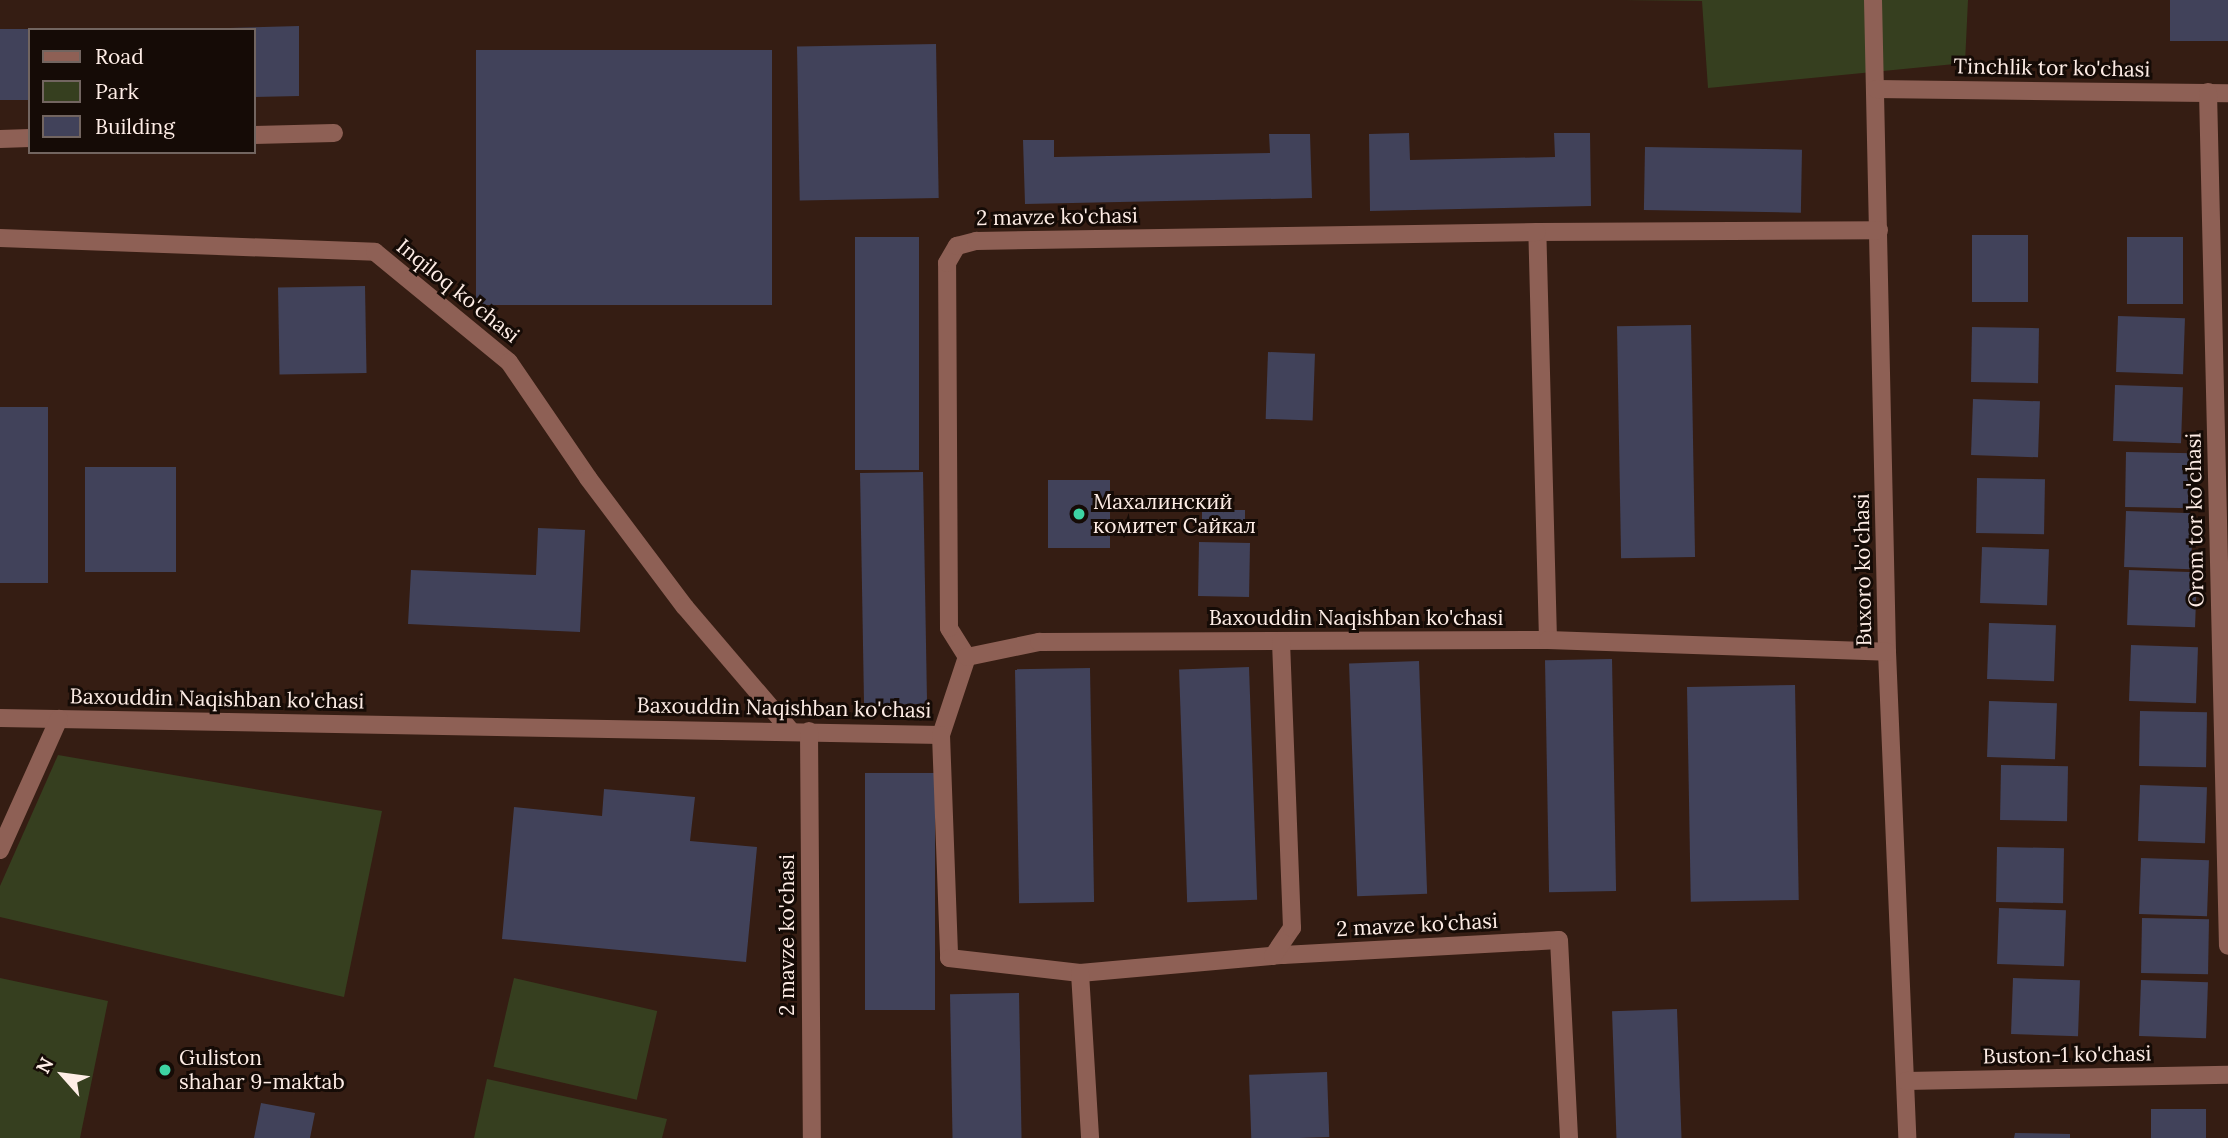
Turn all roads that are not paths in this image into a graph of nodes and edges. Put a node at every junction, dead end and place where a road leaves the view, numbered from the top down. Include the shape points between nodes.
1 (1873, 0) edge
2 (1876, 89) junction
3 (2208, 92) junction
4 (2228, 93) edge
5 (334, 134) dead end
6 (256, 135) edge
7 (28, 138) edge
8 (0, 139) edge
9 (1879, 230) junction
10 (1537, 232) junction
11 (0, 237) edge
12 (1548, 640) junction
13 (1281, 641) junction
14 (1887, 652) junction
15 (967, 657) junction
16 (0, 719) edge
17 (60, 719) junction
18 (790, 730) junction
19 (808, 731) junction
20 (941, 735) junction
21 (0, 850) edge
22 (2228, 946) edge
23 (1273, 956) junction
24 (1080, 973) junction
25 (2228, 1075) edge
26 (1906, 1081) junction
27 (812, 1138) edge
28 (1090, 1138) edge
29 (1569, 1138) edge
30 (1907, 1138) edge

1 - 2 street, Buxoro ko'chasi
2 - 3 street, Tinchlik tor ko'chasi
2 - 9 street, Buxoro ko'chasi
3 - 4 street, Tinchlik tor ko'chasi
3 - 22 street, Orom tor ko'chasi
5 - 6 street
7 - 8 street
9 - 10 street
9 - 14 street, Buxoro ko'chasi
10 - 12 street
10 - 15 street, 2 mavze ko'chasi via 976,241 957,246 947,263 949,628
11 - 18 street, Inqiloq ko'chasi via 375,252 509,362 669,585
12 - 13 street, Baxouddin Naqishban ko'chasi
12 - 14 street, Baxouddin Naqishban ko'chasi
13 - 15 street, Baxouddin Naqishban ko'chasi via 1039,642
13 - 23 street via 1293,928
14 - 26 street, Buxoro ko'chasi
15 - 20 street, Baxouddin Naqishban ko'chasi
16 - 17 street, Baxouddin Naqishban ko'chasi
17 - 18 street, Baxouddin Naqishban ko'chasi
17 - 21 street
18 - 19 street, Baxouddin Naqishban ko'chasi
19 - 20 street, Baxouddin Naqishban ko'chasi
19 - 27 street, 2 mavze ko'chasi
20 - 24 street, 2 mavze ko'chasi via 949,958
23 - 24 street, 2 mavze ko'chasi
23 - 29 street, 2 mavze ko'chasi via 1559,940
24 - 28 street
25 - 26 street, Buston-1 ko'chasi
26 - 30 street, Buxoro ko'chasi

